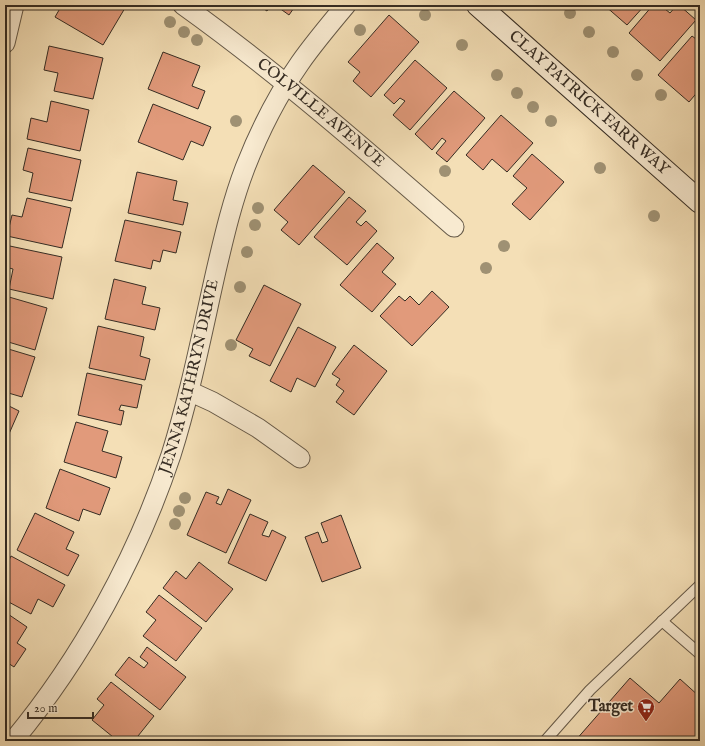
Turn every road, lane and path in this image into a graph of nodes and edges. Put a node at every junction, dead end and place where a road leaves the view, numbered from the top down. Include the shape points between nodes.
1 (14, 5) edge
2 (183, 5) edge
3 (346, 5) edge
4 (478, 5) edge
5 (5, 44) edge
6 (287, 83) junction
7 (700, 202) edge
8 (454, 227) dead end
9 (189, 391) junction
10 (300, 458) dead end
11 (700, 585) edge
12 (662, 621) junction
13 (700, 654) edge
14 (13, 741) edge
15 (545, 741) edge

1 - 5 street
2 - 6 street, COLVILLE AVENUE
3 - 6 street, JENNA KATHRYN DRIVE
4 - 7 street, CLAY PATRICK FARR WAY
6 - 8 street, COLVILLE AVENUE
6 - 9 street, JENNA KATHRYN DRIVE via 261,130 244,169 231,210
9 - 10 street via 258,428
9 - 14 street, JENNA KATHRYN DRIVE via 168,462 124,569 95,624 57,682
11 - 12 lane
12 - 13 lane
12 - 15 lane via 590,690

